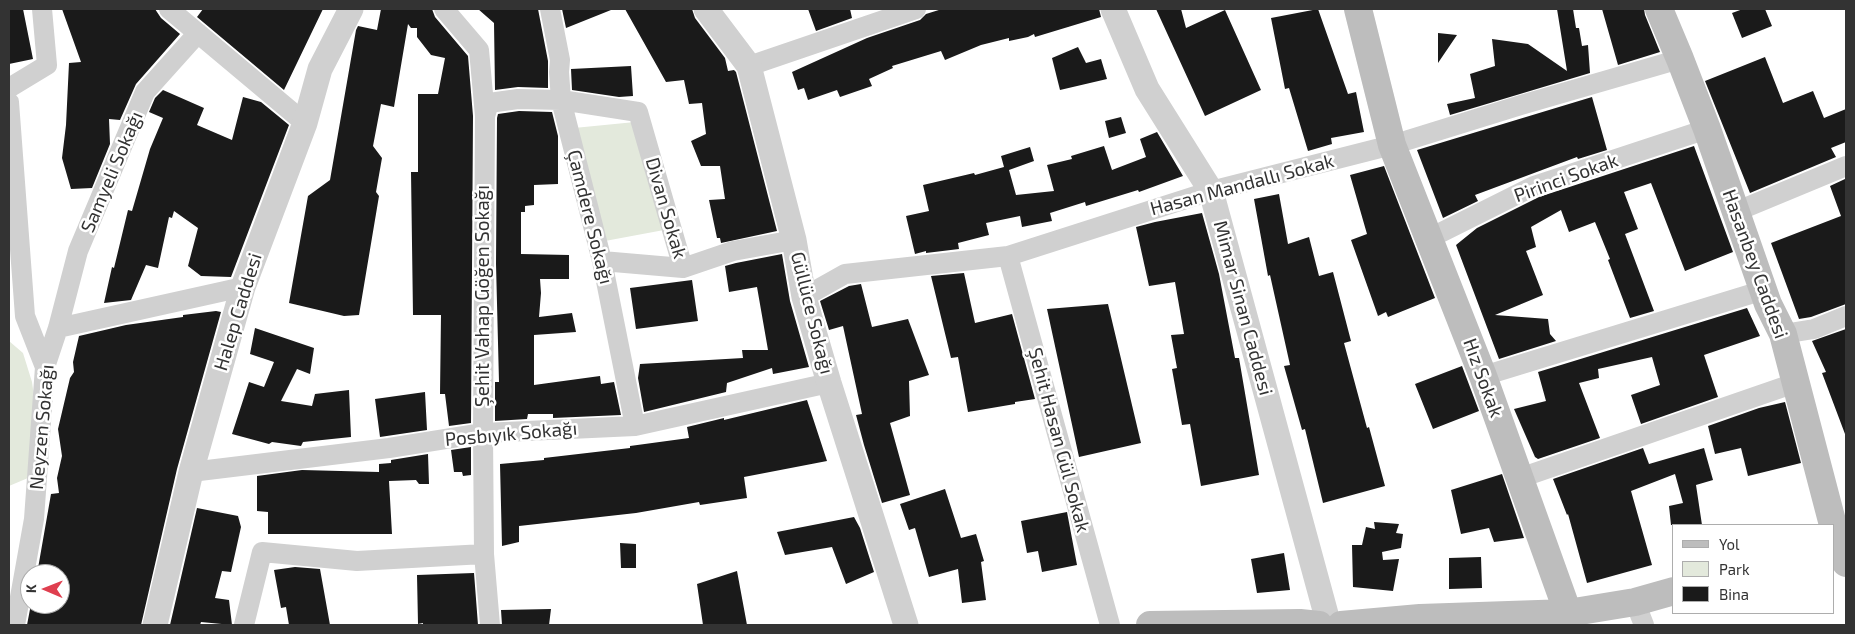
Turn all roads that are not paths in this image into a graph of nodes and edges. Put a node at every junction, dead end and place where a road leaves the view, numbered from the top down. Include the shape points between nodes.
1 (42, 9) edge
2 (170, 9) edge
3 (351, 9) edge
4 (444, 9) edge
5 (550, 9) edge
6 (706, 9) edge
7 (916, 9) edge
8 (1113, 9) edge
9 (1358, 9) edge
10 (1659, 9) edge
11 (198, 33) junction
12 (1680, 59) junction
13 (749, 66) junction
14 (9, 88) edge
15 (561, 100) junction
16 (9, 102) edge
17 (485, 116) junction
18 (304, 124) junction
19 (1707, 129) junction
20 (1392, 145) junction
21 (1846, 166) edge
22 (1211, 191) junction
23 (1735, 212) junction
24 (1430, 238) junction
25 (794, 240) junction
26 (1008, 256) junction
27 (602, 261) junction
28 (683, 268) junction
29 (243, 287) junction
30 (1764, 290) junction
31 (804, 297) junction
32 (1846, 316) edge
33 (58, 328) junction
34 (1783, 334) junction
35 (45, 367) junction
36 (1483, 376) junction
37 (829, 383) junction
38 (1796, 383) junction
39 (635, 426) junction
40 (482, 433) junction
41 (191, 472) junction
42 (1520, 478) junction
43 (1833, 524) edge
44 (484, 554) junction
45 (1672, 592) edge
46 (1568, 613) junction
47 (1640, 614) edge
48 (1531, 619) edge
49 (15, 625) edge
50 (155, 625) edge
51 (244, 625) edge
52 (490, 625) edge
53 (906, 625) edge
54 (1110, 625) edge
55 (1150, 625) edge
56 (1306, 625) edge
57 (1329, 625) edge
58 (1341, 625) edge

1 - 14 street via 47,65
2 - 11 street
3 - 18 street, Halep Caddesi via 320,69
4 - 17 street, Şehit Vahap Göğen Sokağı via 479,50
5 - 15 street, Çamdere Sokağı via 560,60
6 - 13 street, Güllüce Sokağı
7 - 13 street
8 - 22 street, Mimar Sinan Caddesi via 1147,88
9 - 20 main road, Hız Sokak
10 - 12 main road, Hasanbey Caddesi
11 - 18 street
11 - 33 street, Samyeli Sokağı via 146,92 78,251
12 - 19 main road, Hasanbey Caddesi
12 - 20 street, Hasan Mandallı Sokak
13 - 25 street, Güllüce Sokağı
15 - 17 street via 518,99 489,103
15 - 27 street, Çamdere Sokağı
15 - 28 street, Divan Sokak via 638,112
16 - 35 street via 25,316
17 - 40 street, Şehit Vahap Göğen Sokağı
18 - 29 street, Halep Caddesi
19 - 23 main road, Hasanbey Caddesi
19 - 24 street, Pirinci Sokak via 1534,186
20 - 22 street, Hasan Mandallı Sokak
20 - 24 main road, Hız Sokak
21 - 23 street
22 - 26 street, Hasan Mandallı Sokak
22 - 57 street, Mimar Sinan Caddesi
23 - 30 main road, Hasanbey Caddesi
24 - 36 main road, Hız Sokak
25 - 28 street, Divan Sokak via 733,251
25 - 31 street, Güllüce Sokağı
26 - 31 street, Hasan Mandallı Sokak via 845,274
26 - 54 street, Şehit Hasan Gül Sokak
27 - 28 street
27 - 39 street, Çamdere Sokağı
29 - 33 street
29 - 41 street, Halep Caddesi
30 - 34 main road, Hasanbey Caddesi
30 - 36 street
31 - 37 street, Güllüce Sokağı
32 - 34 street via 1814,329
33 - 35 street, Neyzen Sokağı
34 - 38 main road, Hasanbey Caddesi
35 - 49 street, Neyzen Sokağı via 34,519
36 - 42 main road, Hız Sokak
37 - 39 street, Posbıyık Sokağı
37 - 53 street, Güllüce Sokağı
38 - 42 street
38 - 43 main road, Hasanbey Caddesi
39 - 40 street, Posbıyık Sokağı
40 - 41 street, Posbıyık Sokağı via 389,448
40 - 44 street, Şehit Vahap Göğen Sokağı
41 - 50 street, Halep Caddesi
42 - 46 main road, Hız Sokak
44 - 51 street via 357,561 262,552
44 - 52 street, Şehit Vahap Göğen Sokağı
45 - 47 main road
46 - 47 main road
46 - 48 main road
48 - 58 main road via 1420,618
55 - 56 main road

